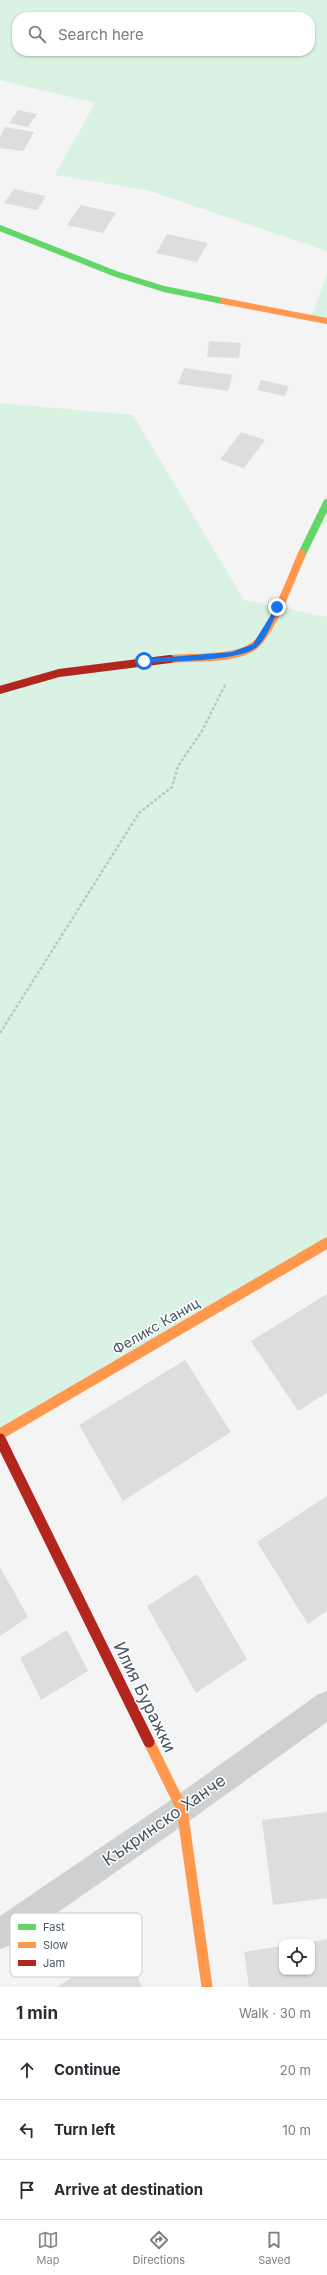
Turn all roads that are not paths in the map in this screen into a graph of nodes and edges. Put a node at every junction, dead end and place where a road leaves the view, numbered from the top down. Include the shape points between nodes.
1 (0, 228) edge
2 (327, 321) edge
3 (327, 503) edge
4 (0, 690) edge
5 (327, 1243) edge
6 (0, 1434) edge
7 (0, 1438) edge
8 (327, 1705) edge
9 (182, 1809) junction
10 (31, 1913) edge
11 (10, 1927) edge
12 (0, 1934) edge
13 (207, 1987) edge

1 - 2 street via 116,274 164,289
3 - 4 street via 266,630 254,646 232,654 144,661 59,673
5 - 6 street, Феликс Каниц
7 - 9 street, Илия Буражки
8 - 9 street, Къкринско Ханче
9 - 10 street, Къкринско Ханче
9 - 13 street, Илия Буражки
11 - 12 street, Къкринско Ханче

